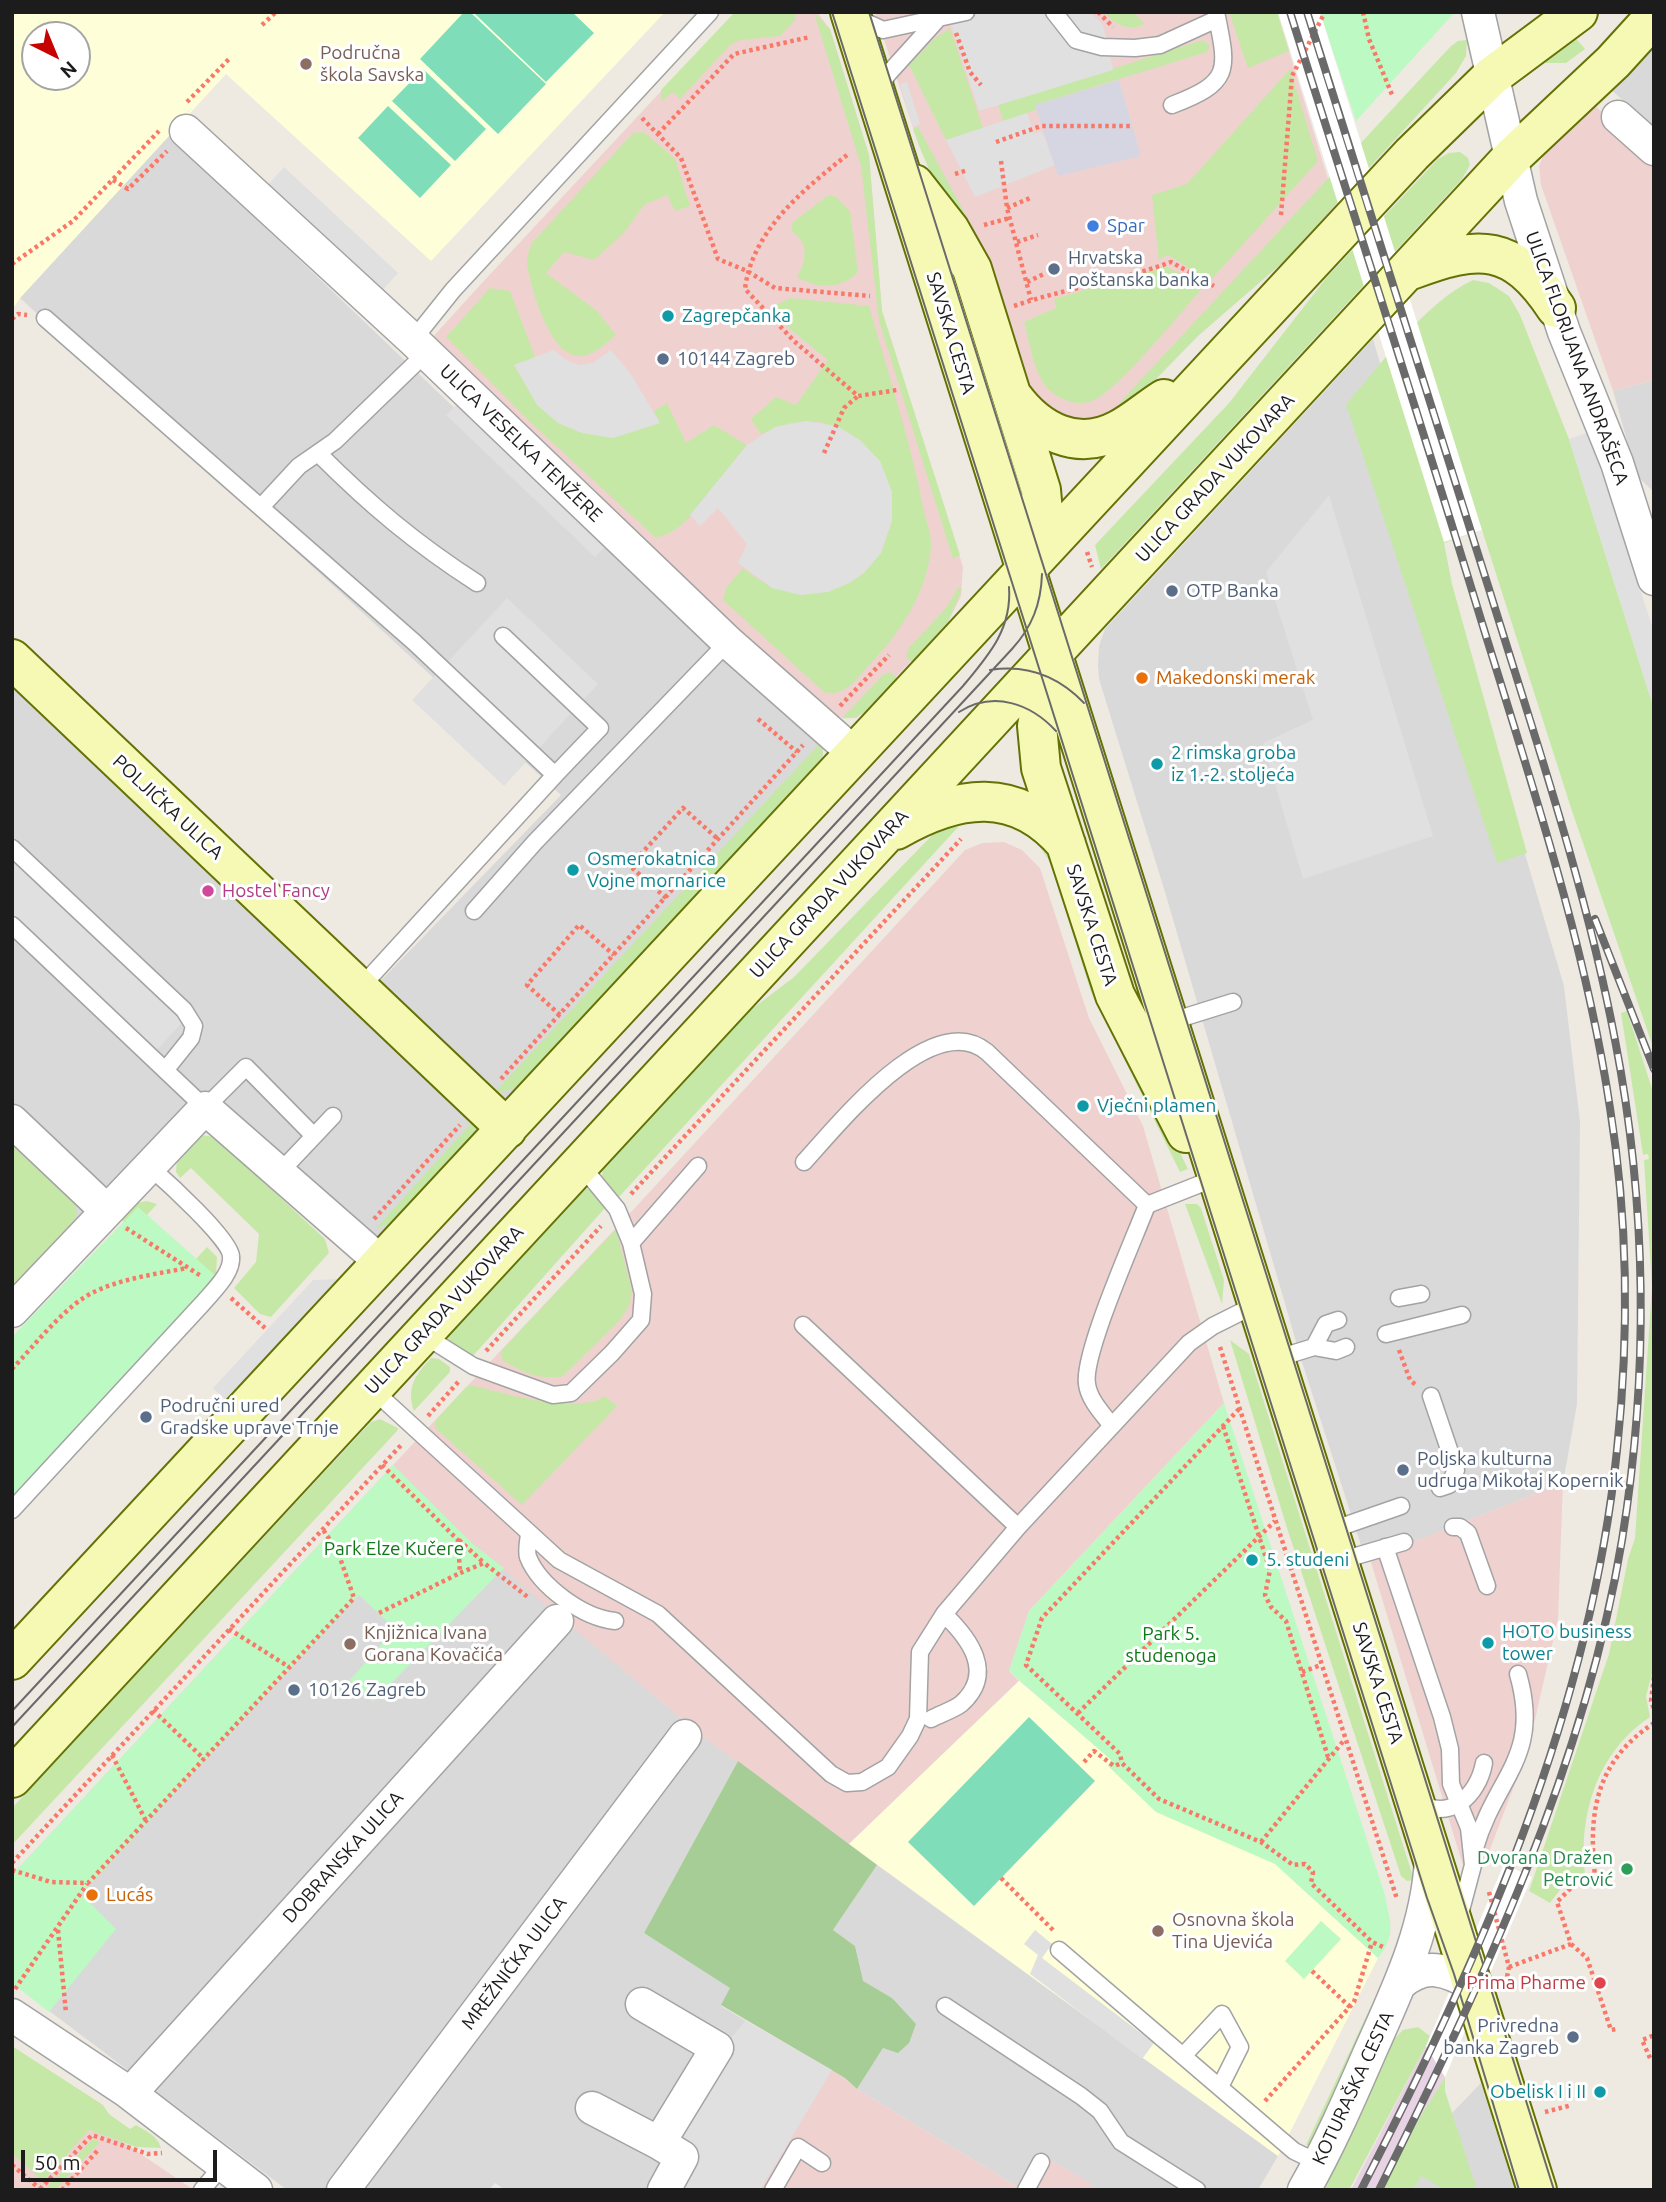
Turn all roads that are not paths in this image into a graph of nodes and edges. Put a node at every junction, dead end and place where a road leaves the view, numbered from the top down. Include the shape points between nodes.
1 (710, 12) edge
2 (850, 12) edge
3 (1054, 12) edge
4 (1478, 12) edge
5 (1578, 12) edge
6 (1217, 15) edge
7 (946, 16) edge
8 (1654, 17) edge
9 (1492, 76) junction
10 (876, 93) junction
11 (1172, 105) dead end
12 (1618, 117) dead end
13 (177, 122) road end
14 (1654, 149) edge
15 (1512, 157) junction
16 (899, 165) junction
17 (1406, 272) junction
18 (1556, 308) junction
19 (45, 318) dead end
20 (419, 347) junction
21 (1206, 377) junction
22 (1011, 395) junction
23 (318, 453) junction
24 (261, 507) junction
25 (1651, 560) edge
26 (1027, 570) junction
27 (477, 583) dead end
28 (503, 636) dead end
29 (729, 642) junction
30 (1052, 653) junction
31 (12, 659) edge
32 (855, 754) junction
33 (555, 775) junction
34 (513, 822) junction
35 (879, 840) junction
36 (535, 842) junction
37 (1066, 844) junction
38 (12, 849) edge
39 (474, 911) dead end
40 (12, 925) edge
41 (360, 988) junction
42 (1233, 1002) dead end
43 (1169, 1022) junction
44 (167, 1068) junction
45 (205, 1108) junction
46 (332, 1116) dead end
47 (12, 1121) edge
48 (507, 1129) junction
49 (314, 1136) junction
50 (804, 1162) dead end
51 (580, 1164) junction
52 (698, 1166) dead end
53 (150, 1167) junction
54 (280, 1172) junction
55 (1218, 1177) junction
56 (1147, 1205) junction
57 (112, 1216) junction
58 (631, 1243) junction
59 (383, 1263) junction
60 (1421, 1294) dead end
61 (1399, 1298) dead end
62 (1257, 1304) junction
63 (12, 1311) edge
64 (1462, 1315) dead end
65 (1338, 1320) dead end
66 (803, 1325) dead end
67 (1390, 1333) road end
68 (422, 1334) junction
69 (1314, 1347) junction
70 (1346, 1347) dead end
71 (1275, 1359) junction
72 (372, 1389) junction
73 (1431, 1396) road end
74 (1112, 1426) junction
75 (1440, 1489) dead end
76 (1401, 1506) dead end
77 (12, 1510) edge
78 (1018, 1527) junction
79 (1453, 1527) dead end
80 (529, 1535) junction
81 (1404, 1542) dead end
82 (1334, 1546) junction
83 (1385, 1547) junction
84 (1487, 1586) dead end
85 (944, 1614) junction
86 (557, 1621) road end
87 (615, 1621) dead end
88 (12, 1660) edge
89 (1518, 1674) dead end
90 (931, 1719) dead end
91 (685, 1736) dead end
92 (1484, 1763) dead end
93 (12, 1778) edge
94 (1414, 1799) junction
95 (1461, 1804) junction
96 (1431, 1852) junction
97 (1473, 1853) junction
98 (1455, 1930) junction
99 (1059, 1950) road end
100 (1400, 1984) junction
101 (1488, 1989) junction
102 (642, 2004) dead end
103 (945, 2006) dead end
104 (12, 2015) edge
105 (1183, 2056) junction
106 (1220, 2087) junction
107 (128, 2092) junction
108 (592, 2108) dead end
109 (659, 2143) junction
110 (822, 2162) dead end
111 (1041, 2162) dead end
112 (222, 2166) junction
113 (1311, 2177) edge
114 (202, 2190) edge
115 (256, 2190) edge
116 (343, 2190) edge
117 (664, 2190) edge
118 (773, 2190) edge
119 (1026, 2190) edge
120 (1197, 2190) edge
121 (1537, 2190) edge

1 - 20 lane via 453,290
2 - 7 lane via 883,30
2 - 10 main road, SAVSKA CESTA
3 - 6 lane via 1076,40 1135,48 1160,45
4 - 9 street, ULICA FLORIJANA ANDRAŠECA
5 - 9 main road
6 - 11 lane via 1224,53 1219,78 1201,94
7 - 10 lane via 888,74
8 - 15 main road, ULICA GRADA VUKOVARA
9 - 15 street, ULICA FLORIJANA ANDRAŠECA
9 - 21 main road via 1412,154
10 - 16 main road, SAVSKA CESTA
12 - 14 street
13 - 20 street, ULICA VESELKA TENŽERE
15 - 17 main road, ULICA GRADA VUKOVARA
15 - 18 street, ULICA FLORIJANA ANDRAŠECA via 1521,201
16 - 22 main road via 950,230 972,269
16 - 26 main road, SAVSKA CESTA
17 - 18 main road via 1474,251 1503,258 1530,275
17 - 30 main road, ULICA GRADA VUKOVARA
18 - 25 street, ULICA FLORIJANA ANDRAŠECA
19 - 24 lane
20 - 23 lane via 335,441
20 - 29 street, ULICA VESELKA TENŽERE
21 - 22 main road via 1120,430 1084,440 1043,428
21 - 26 main road
22 - 26 main road via 1045,513
23 - 24 lane via 299,466
23 - 27 lane via 374,509
24 - 33 lane
26 - 30 main road, SAVSKA CESTA
26 - 32 main road
28 - 33 lane via 600,728
29 - 32 street, ULICA VESELKA TENŽERE
29 - 36 lane
30 - 35 main road, ULICA GRADA VUKOVARA
30 - 37 main road, SAVSKA CESTA via 1036,744
30 - 43 main road, SAVSKA CESTA
31 - 41 main road, POLJIČKA ULICA
32 - 48 main road
33 - 34 lane
34 - 36 lane
34 - 41 lane
35 - 37 main road via 955,805 998,801 1044,822
35 - 51 main road, ULICA GRADA VUKOVARA
36 - 39 lane
37 - 55 main road, SAVSKA CESTA via 1121,1010 1187,1135
38 - 44 lane via 184,1010 194,1026 191,1038
40 - 44 lane
41 - 48 main road, POLJIČKA ULICA
42 - 43 lane
43 - 55 main road, SAVSKA CESTA
44 - 45 lane
45 - 49 lane via 246,1067
45 - 53 street
45 - 54 street
46 - 49 lane
47 - 57 street
48 - 59 main road
49 - 54 lane
50 - 56 lane via 882,1078 962,1039 976,1042 988,1052
51 - 58 lane via 617,1209
51 - 68 main road, ULICA GRADA VUKOVARA
52 - 58 lane
53 - 57 street
53 - 77 lane via 221,1238 232,1254 231,1266 203,1303
54 - 59 street
55 - 56 lane
55 - 62 main road, SAVSKA CESTA
56 - 74 lane via 1093,1345 1087,1384
57 - 63 street
58 - 68 lane via 643,1294 641,1320 571,1393 533,1391 472,1366
59 - 88 main road
60 - 61 lane
62 - 71 main road, SAVSKA CESTA
62 - 74 lane via 1189,1343
64 - 67 lane
65 - 69 lane via 1326,1324
66 - 78 lane
68 - 72 main road, ULICA GRADA VUKOVARA
69 - 70 lane via 1336,1351
69 - 71 lane
71 - 82 main road, SAVSKA CESTA
72 - 80 lane
72 - 93 main road, ULICA GRADA VUKOVARA
73 - 75 lane via 1456,1470 1449,1485
74 - 78 lane
76 - 82 lane
78 - 85 lane
79 - 84 lane via 1468,1533
80 - 85 lane via 575,1570 658,1614 831,1774 847,1783 862,1782 888,1767 910,1736 918,1719 920,1652
80 - 87 lane via 527,1555 540,1577 598,1619
81 - 83 lane
82 - 83 lane
82 - 94 main road, SAVSKA CESTA
83 - 95 lane via 1442,1717 1450,1749 1451,1784
85 - 90 lane via 963,1632 977,1658 978,1678 961,1703
86 - 107 street, DOBRANSKA ULICA
89 - 97 lane via 1524,1695 1525,1737
91 - 116 street, MREŽNIČKA ULICA
92 - 95 lane via 1476,1789
94 - 95 lane via 1436,1807
94 - 96 main road, SAVSKA CESTA
95 - 97 lane
96 - 98 main road, SAVSKA CESTA
96 - 100 street, KOTURAŠKA CESTA via 1424,1914
97 - 98 lane
98 - 101 main road, SAVSKA CESTA
99 - 105 lane
100 - 101 street via 1428,1968
100 - 113 street, KOTURAŠKA CESTA
101 - 121 main road, SAVSKA CESTA
102 - 109 street via 717,2048
103 - 120 lane via 1081,2096 1100,2111 1122,2142
104 - 107 street
105 - 106 lane
105 - 106 lane via 1222,2014 1240,2047
106 - 113 lane via 1294,2151
107 - 112 street
108 - 109 street
109 - 117 street via 682,2157
110 - 118 lane via 798,2147
111 - 119 lane
112 - 114 lane
112 - 115 street

